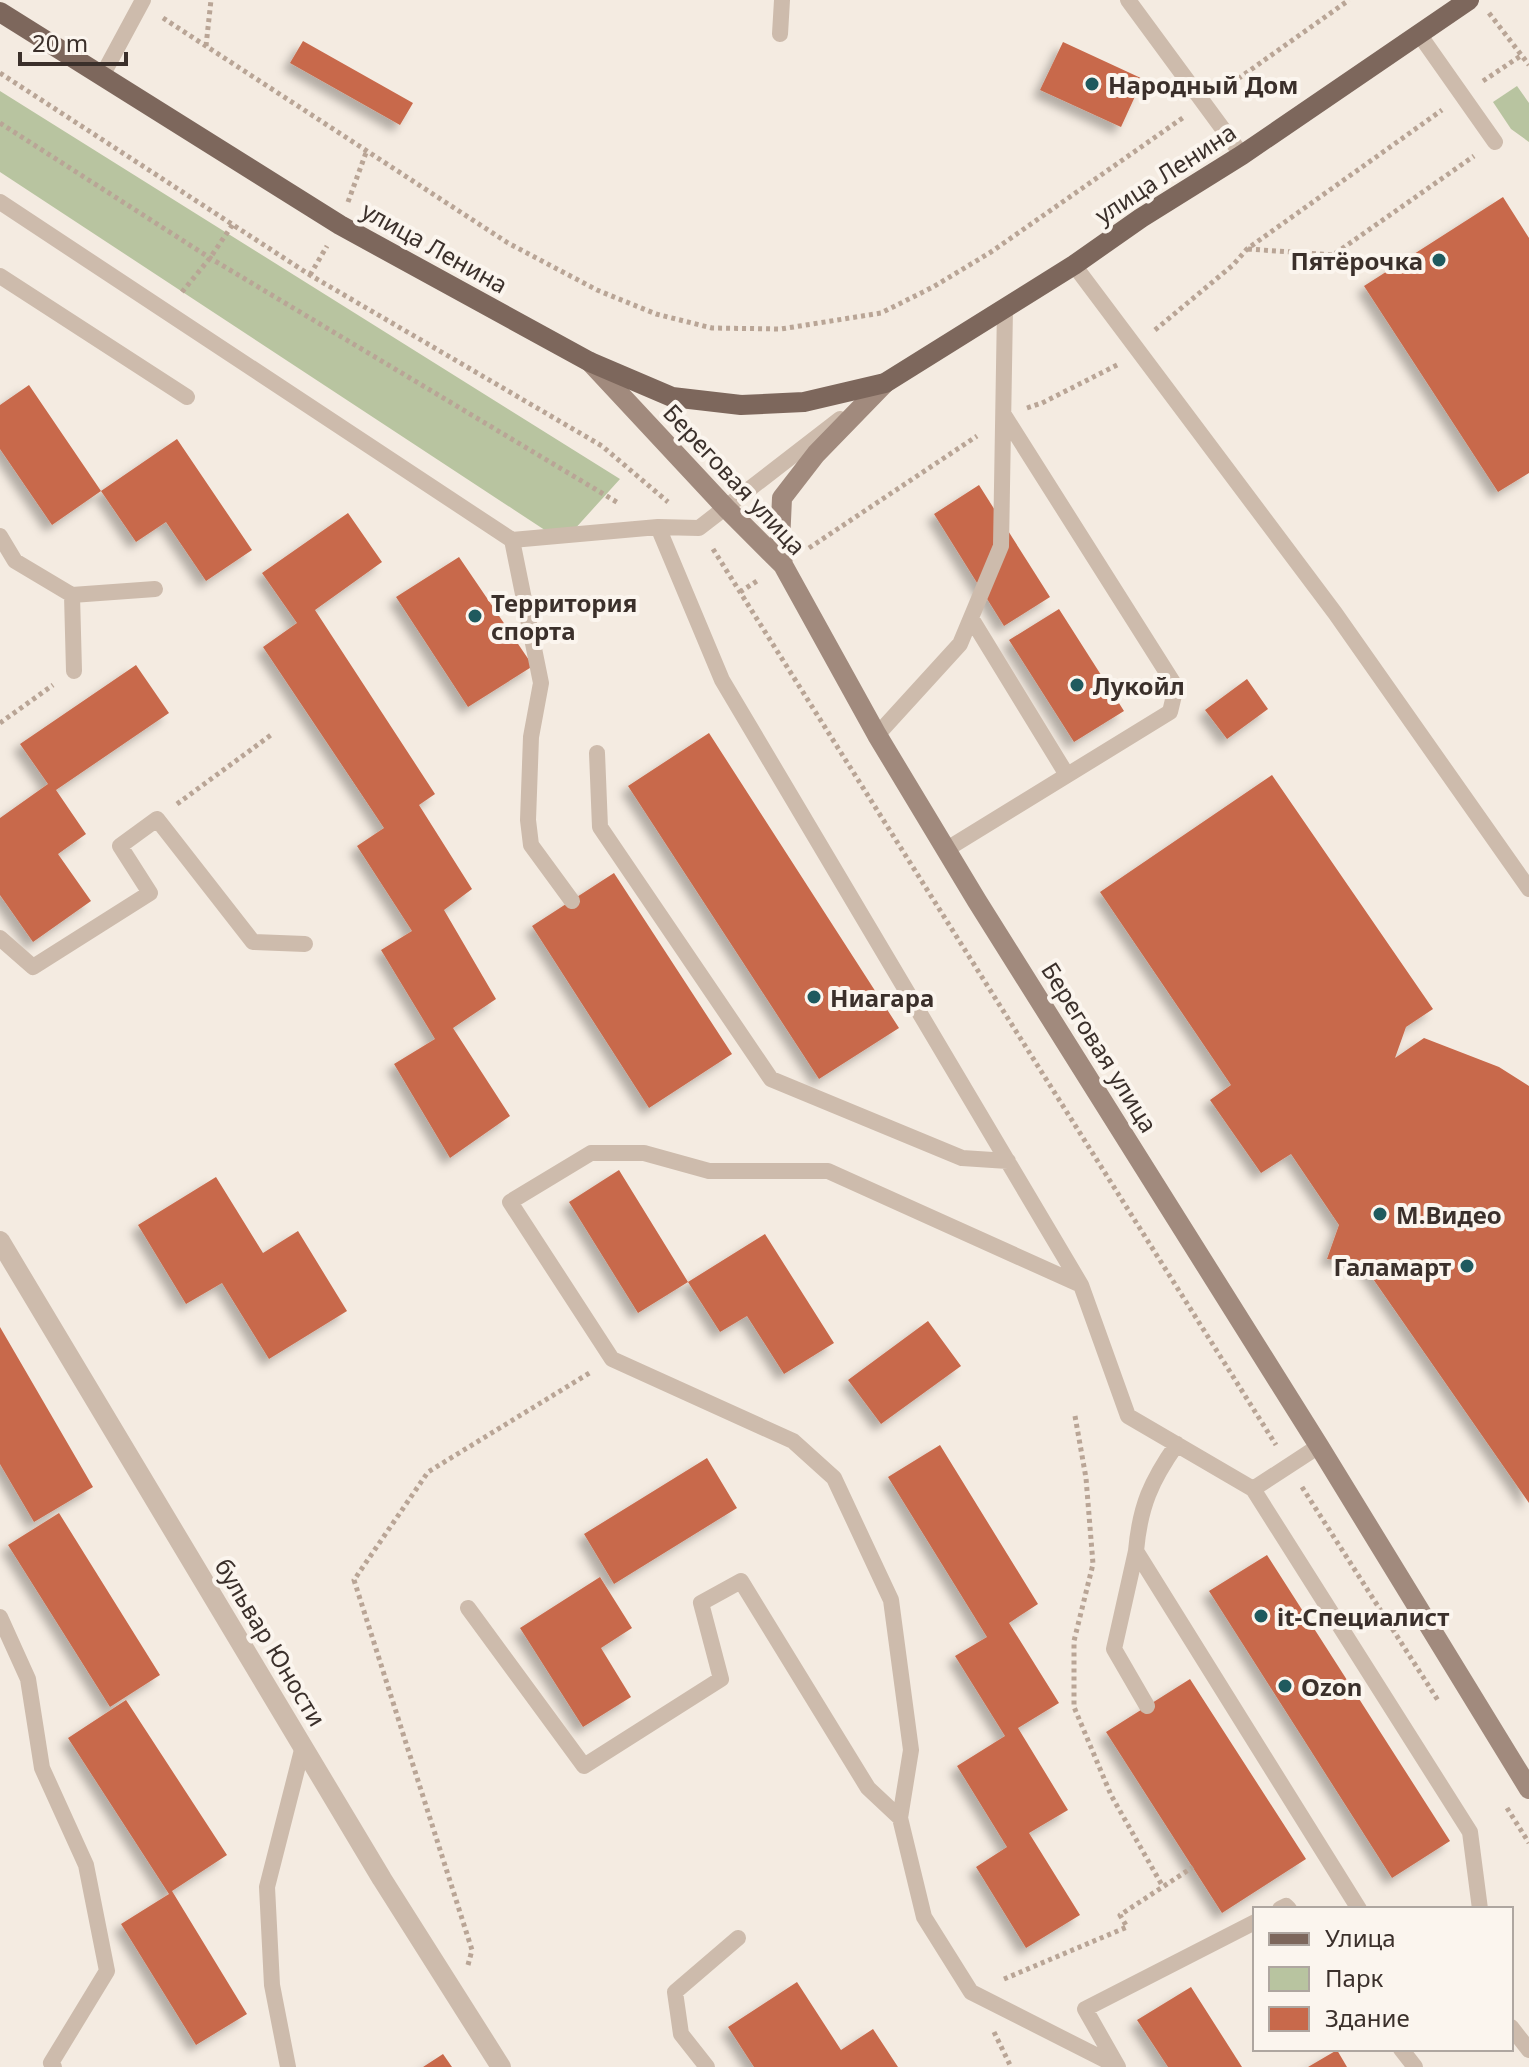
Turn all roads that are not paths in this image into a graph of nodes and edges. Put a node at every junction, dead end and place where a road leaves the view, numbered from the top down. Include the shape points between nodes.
1 (782, 0) edge
2 (1128, 0) edge
3 (1469, 0) edge
4 (142, 2) edge
5 (0, 12) edge
6 (780, 34) dead end
7 (1419, 34) junction
8 (102, 76) junction
9 (1495, 142) road end
10 (1242, 155) junction
11 (0, 202) edge
12 (1074, 265) junction
13 (0, 276) edge
14 (1005, 308) junction
15 (590, 362) junction
16 (885, 383) junction
17 (187, 397) dead end
18 (1004, 415) junction
19 (727, 509) junction
20 (658, 527) junction
21 (0, 536) edge
22 (512, 540) junction
23 (783, 565) junction
24 (155, 589) dead end
25 (72, 595) junction
26 (971, 618) junction
27 (74, 671) road end
28 (877, 735) junction
29 (597, 753) dead end
30 (1067, 775) junction
31 (947, 849) junction
32 (1529, 889) edge
33 (572, 901) dead end
34 (0, 938) edge
35 (305, 944) dead end
36 (1008, 1161) junction
37 (0, 1241) edge
38 (1081, 1285) junction
39 (1177, 1444) junction
40 (1319, 1446) junction
41 (1253, 1489) junction
42 (1136, 1551) junction
43 (468, 1608) dead end
44 (0, 1617) edge
45 (1147, 1706) dead end
46 (303, 1746) junction
47 (1529, 1789) edge
48 (900, 1818) junction
49 (1358, 1907) edge
50 (1480, 1907) edge
51 (1253, 1923) edge
52 (738, 1938) dead end
53 (1513, 2030) edge
54 (1529, 2050) edge
55 (1403, 2051) edge
56 (1117, 2066) edge
57 (54, 2067) edge
58 (288, 2067) edge
59 (501, 2067) edge
60 (707, 2067) edge
61 (1415, 2067) edge

1 - 6 lane
2 - 10 lane
3 - 7 main road, улица Ленина
4 - 8 lane
5 - 8 main road, улица Ленина
7 - 9 lane
7 - 10 main road, улица Ленина
8 - 15 main road, улица Ленина via 340,225
10 - 12 main road, улица Ленина
11 - 22 lane
12 - 14 main road, улица Ленина
12 - 32 lane via 1335,613
13 - 17 lane
14 - 16 main road, улица Ленина
14 - 18 lane
15 - 16 main road, улица Ленина via 672,397 741,405 804,402
15 - 19 main road, Береговая улица
16 - 19 lane
16 - 23 main road, улица Ленина via 816,454 782,498
18 - 26 lane via 1001,546
18 - 30 lane via 1176,687 1170,712
19 - 20 lane via 699,528
19 - 23 main road, Береговая улица
20 - 22 lane
20 - 36 lane via 722,680
21 - 25 lane via 15,561
22 - 33 lane via 541,683 531,737 531,845
23 - 28 main road, Береговая улица
24 - 25 lane
25 - 27 lane
26 - 28 lane via 960,644
26 - 30 lane
28 - 31 main road, Береговая улица
29 - 36 lane via 600,827 771,1079 962,1158
30 - 31 lane
31 - 40 main road, Береговая улица
34 - 35 lane via 33,967 150,893 120,846 157,819 253,942
36 - 38 lane
37 - 46 street, бульвар Юности
38 - 39 lane via 1128,1416
38 - 48 lane via 828,1171 709,1171 644,1153 591,1153 510,1202 612,1359 793,1441 834,1478 891,1600 911,1750
39 - 41 lane
39 - 42 lane via 1158,1471 1139,1518
40 - 41 lane
40 - 47 main road, Береговая улица
41 - 50 lane via 1470,1832
42 - 45 lane via 1114,1649
42 - 49 lane
43 - 48 lane via 584,1766 721,1679 701,1603 741,1581 868,1788
44 - 57 lane via 28,1679 42,1768 86,1865 107,1971 51,2063
46 - 58 lane via 267,1887 272,1985
46 - 59 street, бульвар Юности
48 - 56 lane via 924,1917 971,1992
51 - 56 lane via 1085,2009
52 - 60 lane via 675,1992 681,2034
53 - 54 lane
55 - 61 lane

